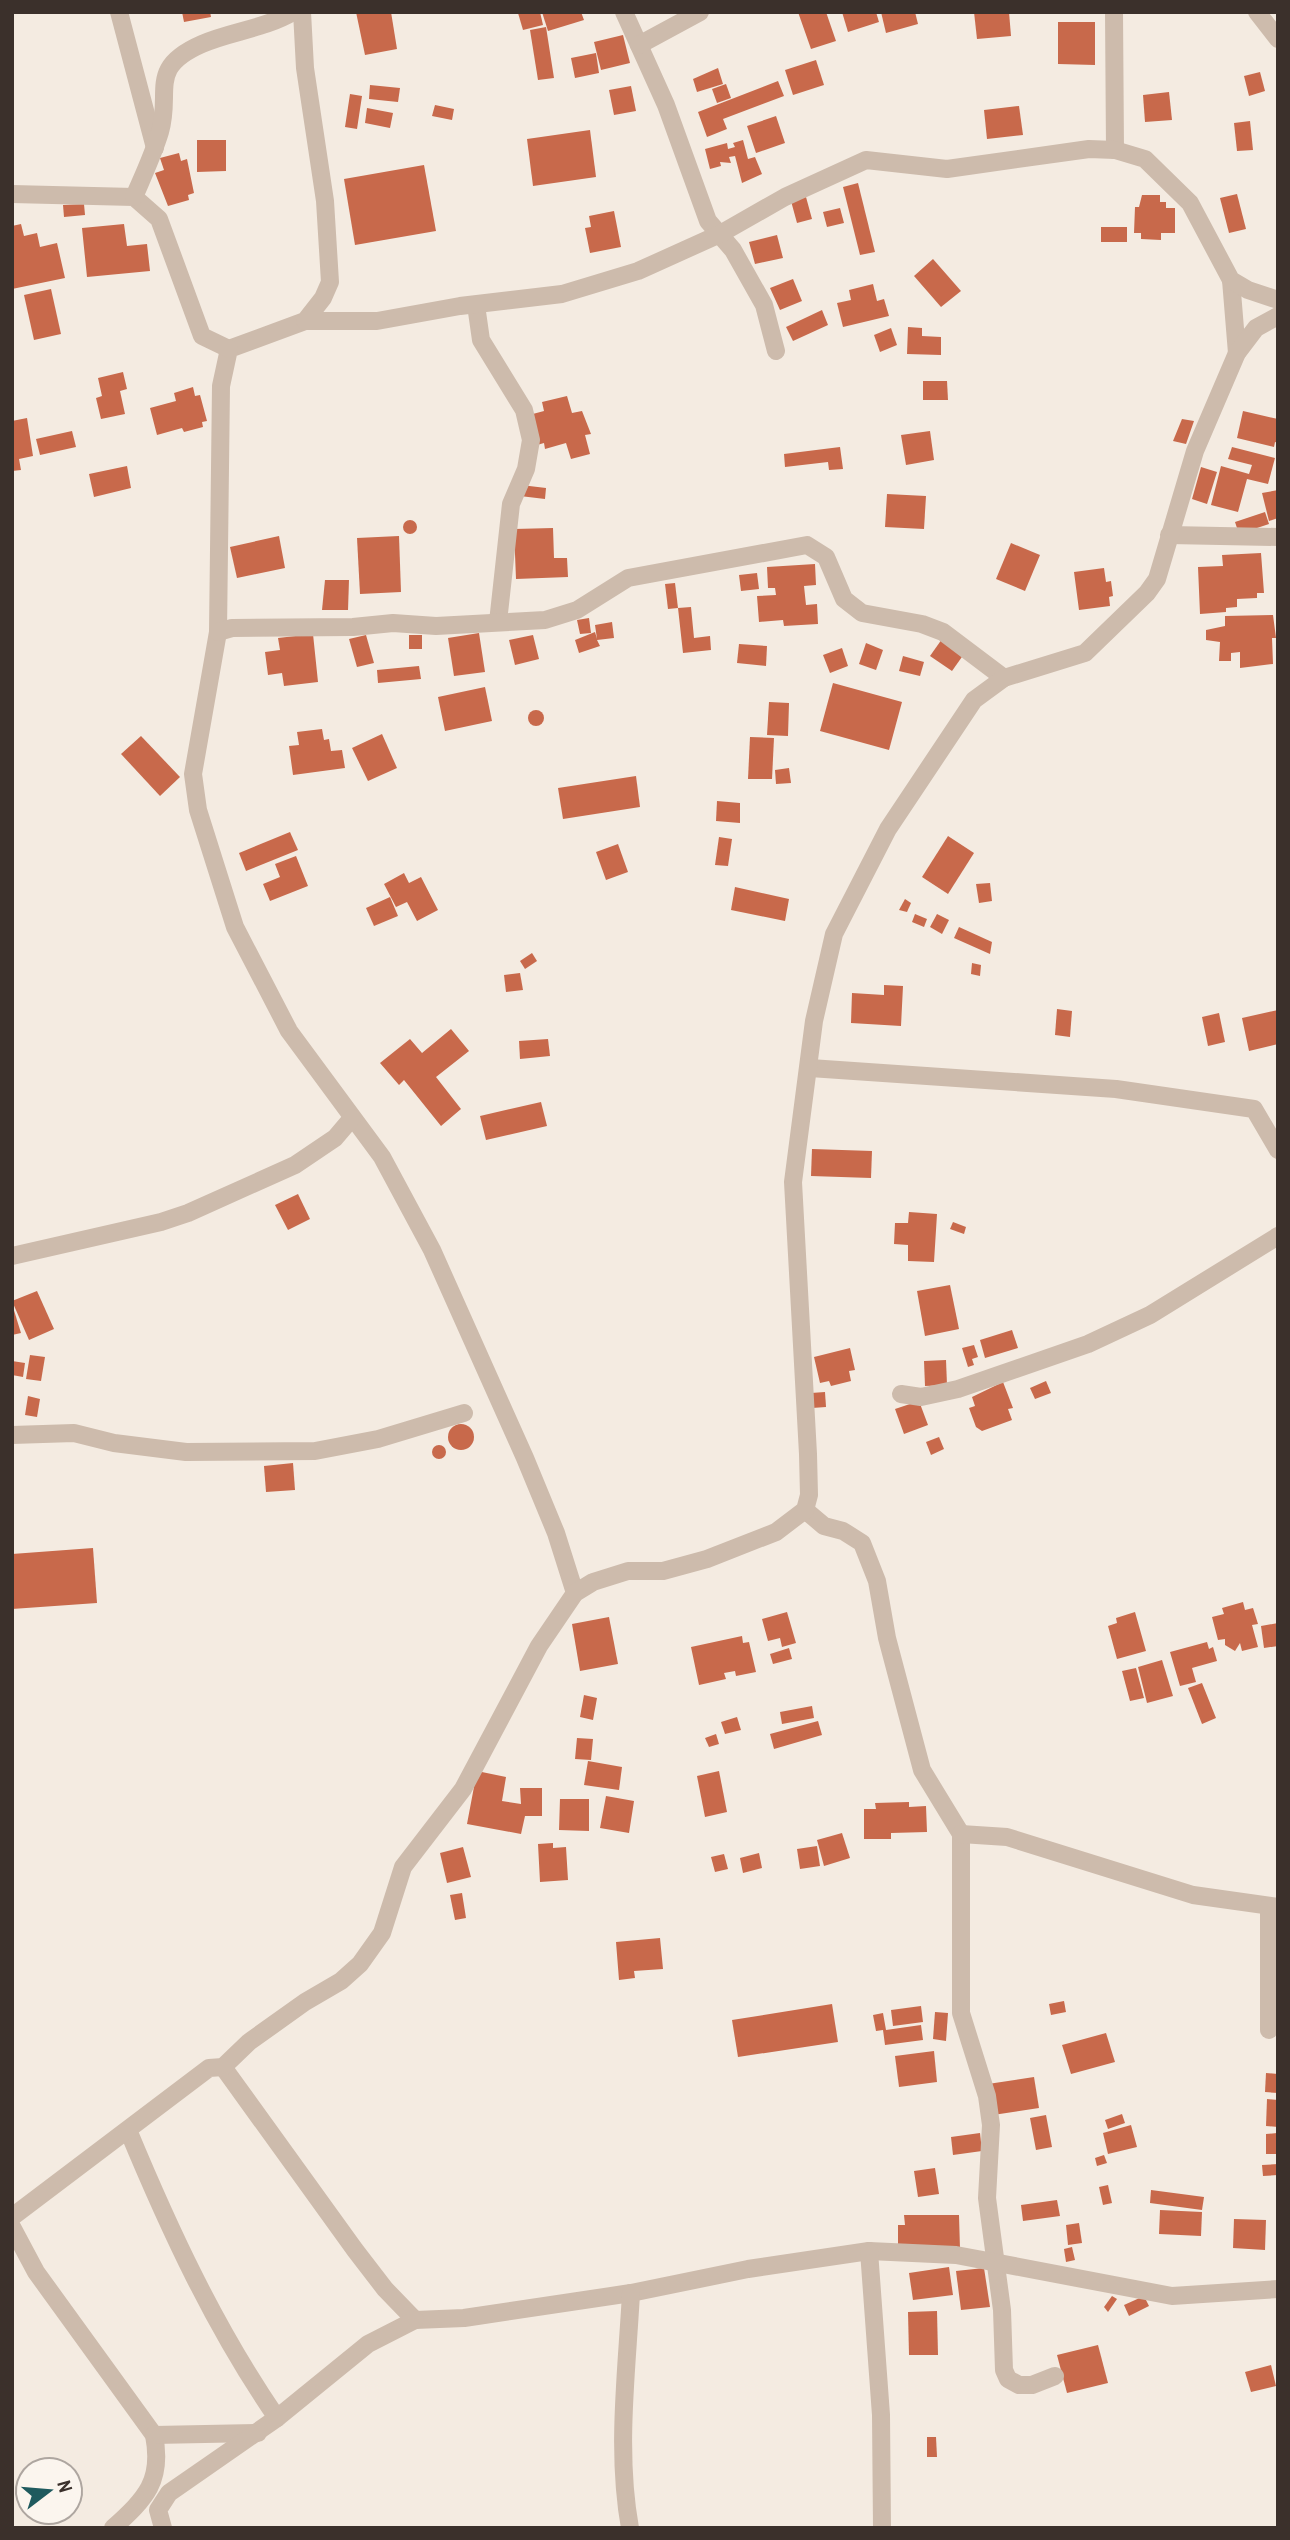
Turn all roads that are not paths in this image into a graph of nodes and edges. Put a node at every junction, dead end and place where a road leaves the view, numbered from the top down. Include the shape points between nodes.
1 (119, 12) edge
2 (293, 12) edge
3 (302, 12) edge
4 (624, 12) edge
5 (699, 12) edge
6 (1114, 12) edge
7 (1257, 12) edge
8 (1278, 40) edge
9 (639, 45) junction
10 (155, 148) junction
11 (1115, 150) junction
12 (12, 194) edge
13 (134, 197) junction
14 (720, 234) junction
15 (1231, 279) junction
16 (1278, 300) edge
17 (476, 305) junction
18 (1278, 316) edge
19 (305, 321) junction
20 (229, 349) junction
21 (776, 351) dead end
22 (1237, 353) junction
23 (1168, 535) junction
24 (1278, 537) edge
25 (498, 622) junction
26 (218, 632) junction
27 (1004, 678) junction
28 (810, 1068) junction
29 (352, 1118) junction
30 (1278, 1150) edge
31 (1278, 1236) edge
32 (12, 1255) edge
33 (901, 1394) dead end
34 (464, 1413) dead end
35 (12, 1435) edge
36 (805, 1510) junction
37 (575, 1593) junction
38 (961, 1834) junction
39 (1273, 1906) edge
40 (1269, 2030) dead end
41 (223, 2067) junction
42 (128, 2130) junction
43 (12, 2217) edge
44 (12, 2227) edge
45 (869, 2252) junction
46 (995, 2262) junction
47 (1278, 2289) edge
48 (631, 2293) junction
49 (415, 2320) junction
50 (1055, 2376) dead end
51 (277, 2418) junction
52 (258, 2433) junction
53 (154, 2435) junction
54 (113, 2528) edge
55 (163, 2528) edge
56 (630, 2528) edge
57 (882, 2528) edge

1 - 10 street
2 - 10 street via 262,27 202,44 178,58 162,87 161,129
3 - 19 street via 330,282
4 - 9 street
5 - 9 street
6 - 11 street
7 - 8 street
9 - 14 street via 708,221
10 - 13 street
11 - 14 street via 1064,151 947,169 866,160 785,197
11 - 15 street via 1145,159 1191,203
12 - 13 street
13 - 20 street via 159,219 202,336
14 - 17 street via 638,271 562,294
14 - 21 street via 764,305
15 - 16 street
15 - 22 street
17 - 19 street via 377,321
17 - 25 street via 481,340 524,410 531,440 526,469 511,504
18 - 22 street via 1256,328
19 - 20 street
20 - 26 street via 221,386
22 - 23 street via 1195,451
23 - 24 street
23 - 27 street via 1157,579 1086,653
25 - 26 street
25 - 27 street via 545,620 577,610 628,578 807,545 826,557 844,600 862,613 943,632
26 - 29 street via 192,774 198,810 234,927 289,1031
27 - 28 street via 974,701 864,872 834,934 814,1021
28 - 30 street via 1016,1079 1254,1109
28 - 36 street via 793,1182 809,1481
29 - 32 street via 335,1138 295,1165 188,1213
29 - 37 street via 382,1157 432,1250 530,1470
31 - 33 street via 1150,1315 1088,1344 958,1389 921,1397
34 - 35 street via 377,1439 315,1451 186,1452 74,1433
36 - 37 street via 776,1532 707,1559 663,1571 628,1571 593,1581
36 - 38 street via 824,1527 843,1531 862,1543 877,1581 922,1770
37 - 41 street via 539,1646 463,1789 403,1867 382,1933 360,1964 249,2042
38 - 39 street via 1007,1837 1193,1895
38 - 46 street via 961,2012 987,2096 991,2125 987,2198
39 - 40 street
41 - 42 street via 209,2068
41 - 49 street via 363,2260
42 - 43 street
42 - 51 street via 202,2296
44 - 53 street via 43,2283
45 - 46 street via 956,2255
45 - 48 street
45 - 57 street via 881,2415
46 - 47 street via 1172,2296
46 - 50 street via 1008,2379 1032,2385
48 - 49 street via 464,2318
48 - 56 street via 623,2413
49 - 51 street via 368,2344
51 - 52 street
52 - 53 street
52 - 55 street via 162,2500 158,2510
53 - 54 street via 158,2455 154,2483

